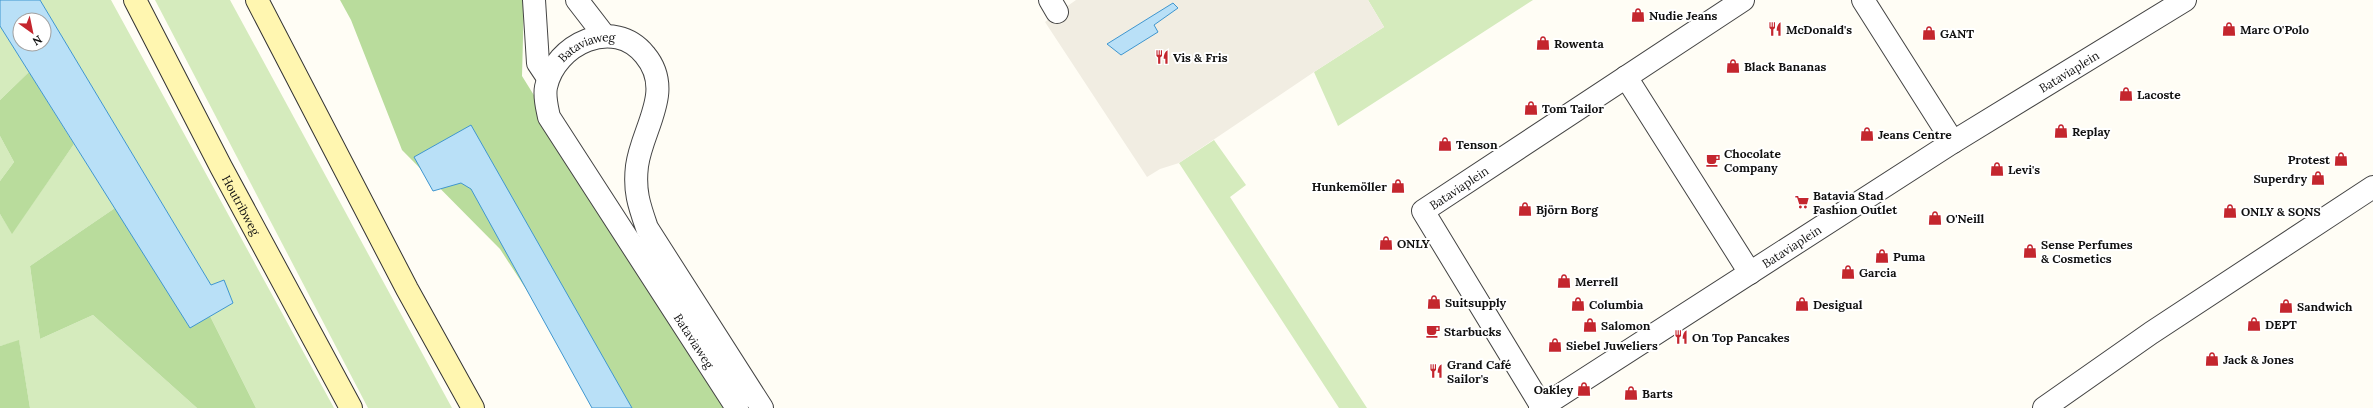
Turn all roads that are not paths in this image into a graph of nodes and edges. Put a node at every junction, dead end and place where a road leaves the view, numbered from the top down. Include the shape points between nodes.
1 (135, 0) edge
2 (257, 0) edge
3 (534, 0) edge
4 (577, 0) edge
5 (1743, 0) edge
6 (1863, 0) edge
7 (2185, 0) edge
8 (604, 35) junction
9 (1626, 77) junction
10 (548, 78) junction
11 (1953, 142) junction
12 (2373, 187) edge
13 (1750, 273) junction
14 (1541, 407) edge
15 (351, 408) edge
16 (473, 408) edge
17 (737, 408) edge
18 (762, 408) edge
19 (2044, 408) edge

1 - 15 main road, Houtribweg via 221,167
2 - 16 main road via 407,289
3 - 10 street via 538,63
4 - 8 street
5 - 9 street, Bataviaplein
6 - 11 street
7 - 11 street, Bataviaplein
8 - 10 street, Bataviaweg via 586,39 554,64
8 - 18 street, Bataviaweg via 616,36 640,49 654,67 659,88 656,110 644,136 637,166 636,197 647,228
9 - 13 street, Bataviaplein
9 - 14 street, Bataviaplein via 1423,211
10 - 17 street, Bataviaweg via 545,88 549,117
11 - 13 street, Bataviaplein
12 - 19 street via 2151,333
13 - 14 street, Bataviaplein

